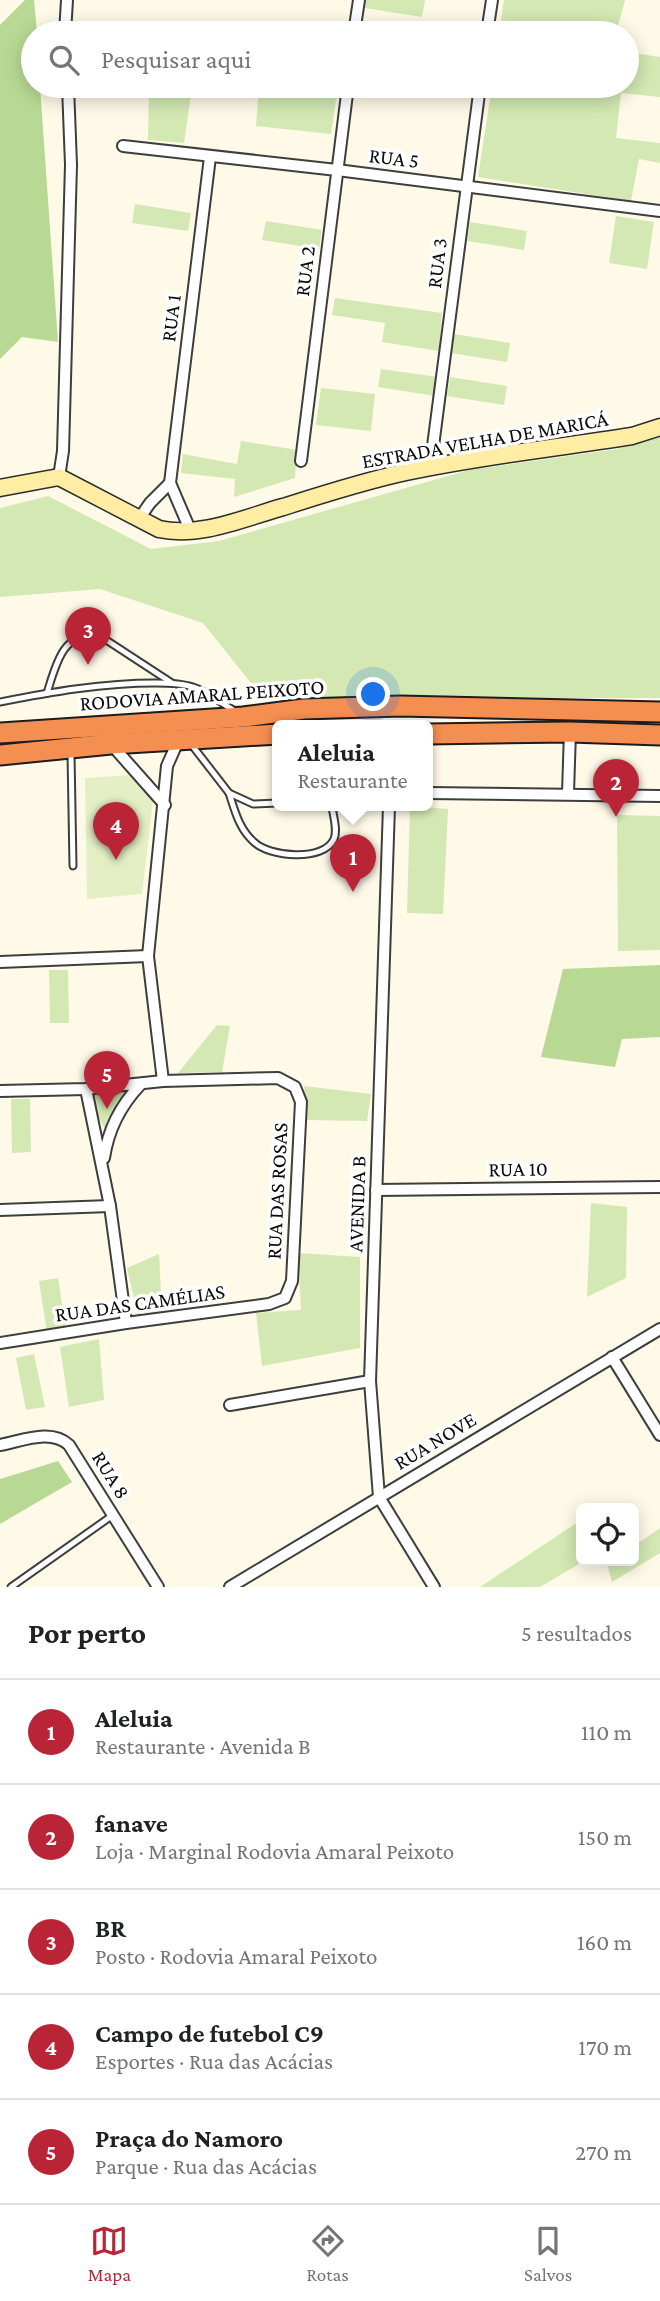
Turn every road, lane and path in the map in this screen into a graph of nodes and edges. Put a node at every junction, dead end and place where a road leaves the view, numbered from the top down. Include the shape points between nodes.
1 (67, 0) edge
2 (359, 0) edge
3 (492, 0) edge
4 (66, 21) edge
5 (356, 21) edge
6 (489, 21) edge
7 (69, 98) edge
8 (346, 98) edge
9 (478, 98) edge
10 (123, 146) dead end
11 (210, 157) junction
12 (337, 170) junction
13 (467, 186) junction
14 (660, 211) edge
15 (660, 427) edge
16 (433, 446) dead end
17 (301, 461) dead end
18 (59, 477) junction
19 (170, 483) junction
20 (0, 488) edge
21 (139, 519) junction
22 (191, 531) junction
23 (172, 684) junction
24 (47, 693) junction
25 (0, 702) edge
26 (660, 712) edge
27 (243, 717) junction
28 (570, 732) junction
29 (0, 733) edge
30 (272, 734) edge
31 (433, 734) edge
32 (660, 735) edge
33 (183, 739) junction
34 (111, 744) junction
35 (70, 747) junction
36 (0, 755) edge
37 (229, 793) junction
38 (433, 793) edge
39 (568, 793) junction
40 (660, 796) edge
41 (272, 803) edge
42 (164, 805) junction
43 (333, 811) edge
44 (389, 811) edge
45 (74, 866) dead end
46 (148, 956) junction
47 (0, 962) edge
48 (163, 1081) junction
49 (140, 1085) junction
50 (86, 1089) junction
51 (0, 1091) edge
52 (103, 1168) junction
53 (660, 1187) edge
54 (376, 1190) junction
55 (110, 1206) junction
56 (0, 1210) edge
57 (285, 1298) joint
58 (126, 1323) junction
59 (660, 1329) edge
60 (0, 1343) edge
61 (612, 1357) junction
62 (370, 1381) junction
63 (230, 1405) dead end
64 (660, 1435) edge
65 (0, 1445) edge
66 (379, 1497) junction
67 (113, 1515) junction
68 (11, 1587) edge
69 (158, 1587) edge
70 (230, 1587) edge
71 (434, 1587) edge

1 - 4 street
2 - 5 street
3 - 6 street
7 - 18 street via 72,165
8 - 12 street, RUA 2
9 - 13 street, RUA 3
10 - 11 street, RUA 5
11 - 12 street, RUA 5
11 - 19 street, RUA 1
12 - 13 street, RUA 5
12 - 17 street, RUA 2
13 - 14 street, RUA 5
13 - 16 street, RUA 3
15 - 22 street, ESTRADA VELHA DE MARICÁ via 632,436 407,471
18 - 20 street
18 - 21 street, ESTRADA VELHA DE MARICÁ
19 - 21 street
19 - 22 street
21 - 22 street, ESTRADA VELHA DE MARICÁ via 176,533
23 - 24 lane via 133,683
23 - 24 lane via 97,634 85,634 71,641 57,661
23 - 27 lane via 194,687
24 - 25 lane
26 - 27 highway, RODOVIA AMARAL PEIXOTO via 400,706 304,709
27 - 29 highway, RODOVIA AMARAL PEIXOTO
28 - 31 highway
28 - 32 highway
28 - 39 street
30 - 33 highway, RODOVIA AMARAL PEIXOTO
33 - 34 highway, RODOVIA AMARAL PEIXOTO
33 - 37 lane
33 - 42 street via 167,766
34 - 35 highway, RODOVIA AMARAL PEIXOTO
34 - 42 street
35 - 36 highway, RODOVIA AMARAL PEIXOTO
35 - 45 lane
37 - 41 lane via 253,804
37 - 43 lane via 237,819 256,845 287,855 314,853 329,846 336,834
38 - 39 street
39 - 40 street
42 - 46 street
44 - 54 street, AVENIDA B
46 - 47 street
46 - 48 street
48 - 49 street
48 - 57 street, RUA DAS ROSAS via 278,1079 299,1093 292,1282
49 - 50 street
49 - 52 street via 113,1125
50 - 51 street
50 - 52 street
52 - 55 street
53 - 54 street, RUA 10
54 - 62 street, AVENIDA B
55 - 56 street
55 - 58 street
57 - 58 street, RUA DAS CAMÉLIAS
58 - 60 street, RUA DAS CAMÉLIAS
59 - 61 street, RUA NOVE
61 - 64 street
61 - 66 street, RUA NOVE
62 - 63 street
62 - 66 street, AVENIDA B
65 - 67 street, RUA 8 via 51,1435 64,1440
66 - 70 street, RUA NOVE
66 - 71 street, AVENIDA B
67 - 68 lane
67 - 69 street, RUA 8

